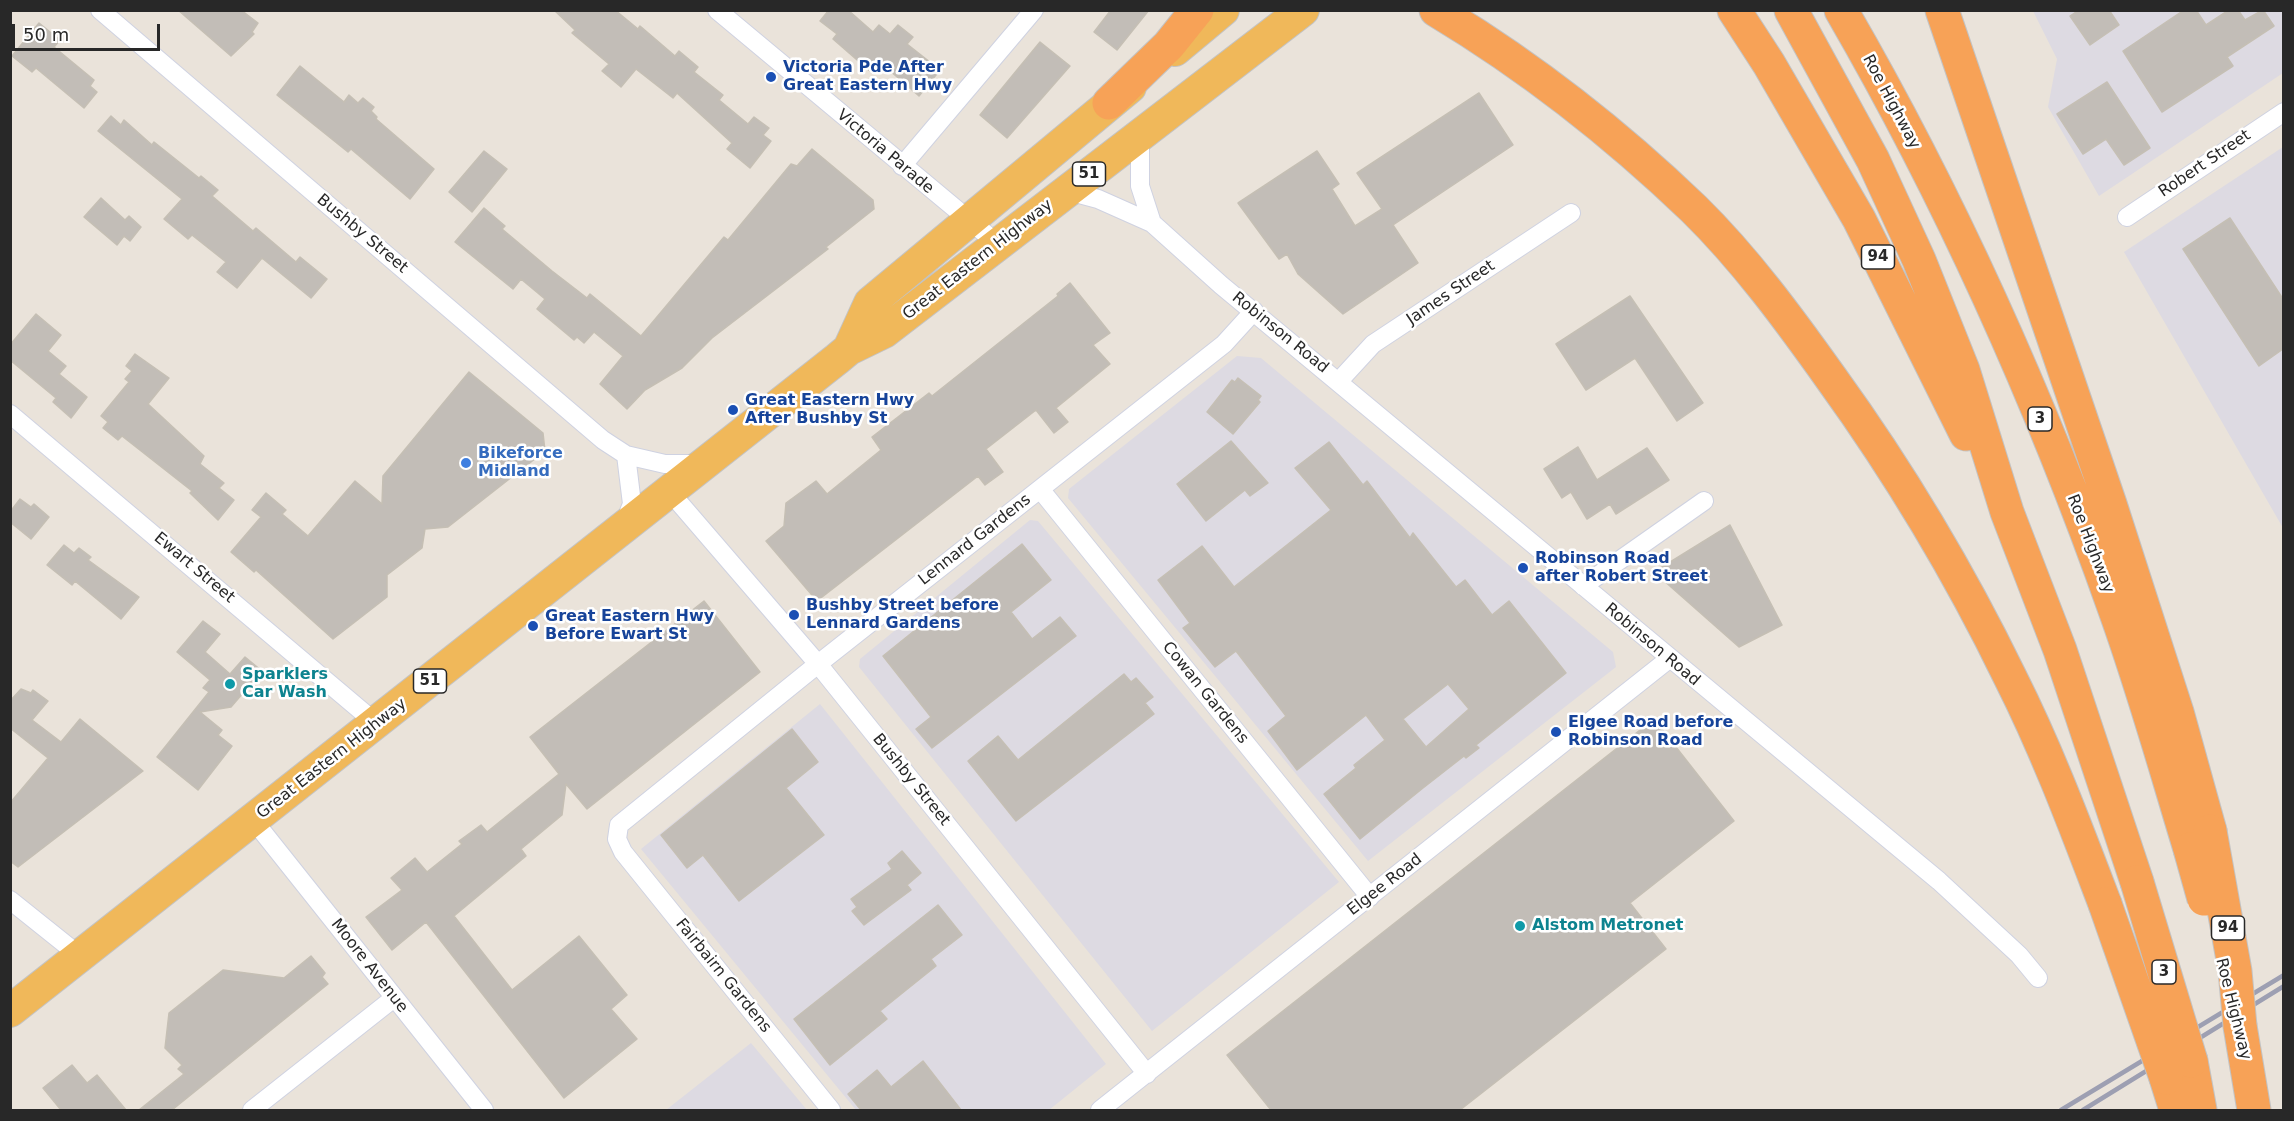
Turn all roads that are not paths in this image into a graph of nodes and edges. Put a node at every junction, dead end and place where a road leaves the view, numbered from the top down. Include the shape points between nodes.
1 (100, 10) edge
2 (717, 10) edge
3 (1034, 10) edge
4 (1197, 10) edge
5 (1223, 10) edge
6 (1303, 10) edge
7 (1436, 10) edge
8 (1734, 10) edge
9 (1791, 10) edge
10 (1841, 10) edge
11 (1938, 10) edge
12 (1942, 10) edge
13 (1960, 59) junction
14 (1109, 103) junction
15 (2283, 112) edge
16 (1140, 135) junction
17 (902, 166) junction
18 (1068, 191) junction
19 (1571, 213) dead end
20 (2127, 217) dead end
21 (971, 220) junction
22 (1152, 223) junction
23 (999, 245) junction
24 (1254, 311) junction
25 (849, 350) junction
26 (1339, 381) junction
27 (10, 414) edge
28 (626, 456) junction
29 (704, 464) junction
30 (1040, 489) junction
31 (670, 492) junction
32 (1704, 501) dead end
33 (2007, 512) junction
34 (622, 529) junction
35 (1582, 586) junction
36 (1669, 659) junction
37 (818, 664) junction
38 (377, 724) junction
39 (254, 821) junction
40 (617, 839) joint
41 (2200, 840) junction
42 (1370, 897) junction
43 (10, 900) edge
44 (80, 956) junction
45 (2038, 978) dead end
46 (394, 998) junction
47 (10, 1011) edge
48 (2179, 1069) junction
49 (1147, 1074) junction
50 (252, 1110) edge
51 (484, 1110) edge
52 (831, 1110) edge
53 (1100, 1110) edge
54 (2176, 1110) edge
55 (2200, 1110) edge
56 (2254, 1110) edge

1 - 28 street, Bushby Street
2 - 17 street, Victoria Parade
3 - 17 street
4 - 14 highway via 1169,45
5 - 14 highway, Great Eastern Highway / 51
6 - 16 highway, Great Eastern Highway / 51
7 - 48 highway, bridge via 1545,80 1694,210 1808,345 1857,414 1968,593 2038,737 2105,904
8 - 33 highway, 94 via 1859,219
9 - 33 highway, 3 via 1873,160 1919,260 1963,370
10 - 41 highway, Roe Highway / 3 via 1968,252 2065,476
11 - 13 highway
12 - 13 highway
13 - 41 highway via 2177,712
14 - 21 highway, Great Eastern Highway / 51
15 - 20 street, Robert Street
16 - 18 highway, Great Eastern Highway / 51
16 - 22 street via 1140,186
17 - 21 street, Victoria Parade
18 - 22 street, Robinson Road via 1098,199
18 - 23 highway, Great Eastern Highway / 51
19 - 26 street, James Street via 1373,344
21 - 23 street, Victoria Parade
21 - 25 highway, Great Eastern Highway / 51 via 870,303
22 - 24 street, Robinson Road
23 - 25 highway, Great Eastern Highway / 51 via 884,332
24 - 26 street, Robinson Road
24 - 30 street, Lennard Gardens via 1224,344
25 - 29 highway, Great Eastern Highway / 51
26 - 35 street, Robinson Road
27 - 38 street, Ewart Street
28 - 29 street, Bushby Street via 665,464
28 - 34 street via 632,504
29 - 31 highway, Great Eastern Highway / 51
30 - 37 street, Lennard Gardens
30 - 42 street, Cowan Gardens
31 - 34 highway, Great Eastern Highway / 51
31 - 37 street, Bushby Street
32 - 35 street
33 - 48 highway, 3, bridge via 2060,650 2137,882
34 - 38 highway, Great Eastern Highway / 51
35 - 36 street, Robinson Road
36 - 42 street, Elgee Road
36 - 45 street, Robinson Road via 1939,881 2004,940
37 - 40 street, Lennard Gardens via 628,815 619,825
37 - 49 street, Bushby Street
38 - 39 highway, Great Eastern Highway / 51
39 - 44 highway, Great Eastern Highway / 51
39 - 46 street, Moore Avenue
40 - 52 street, Fairbairn Gardens via 623,852
41 - 56 highway, Roe Highway / 3, bridge
42 - 49 street, Elgee Road
43 - 44 street
44 - 47 highway, Great Eastern Highway / 51
46 - 50 street
46 - 51 street, Moore Avenue
48 - 54 highway
48 - 55 highway, 3
49 - 53 street, Elgee Road

